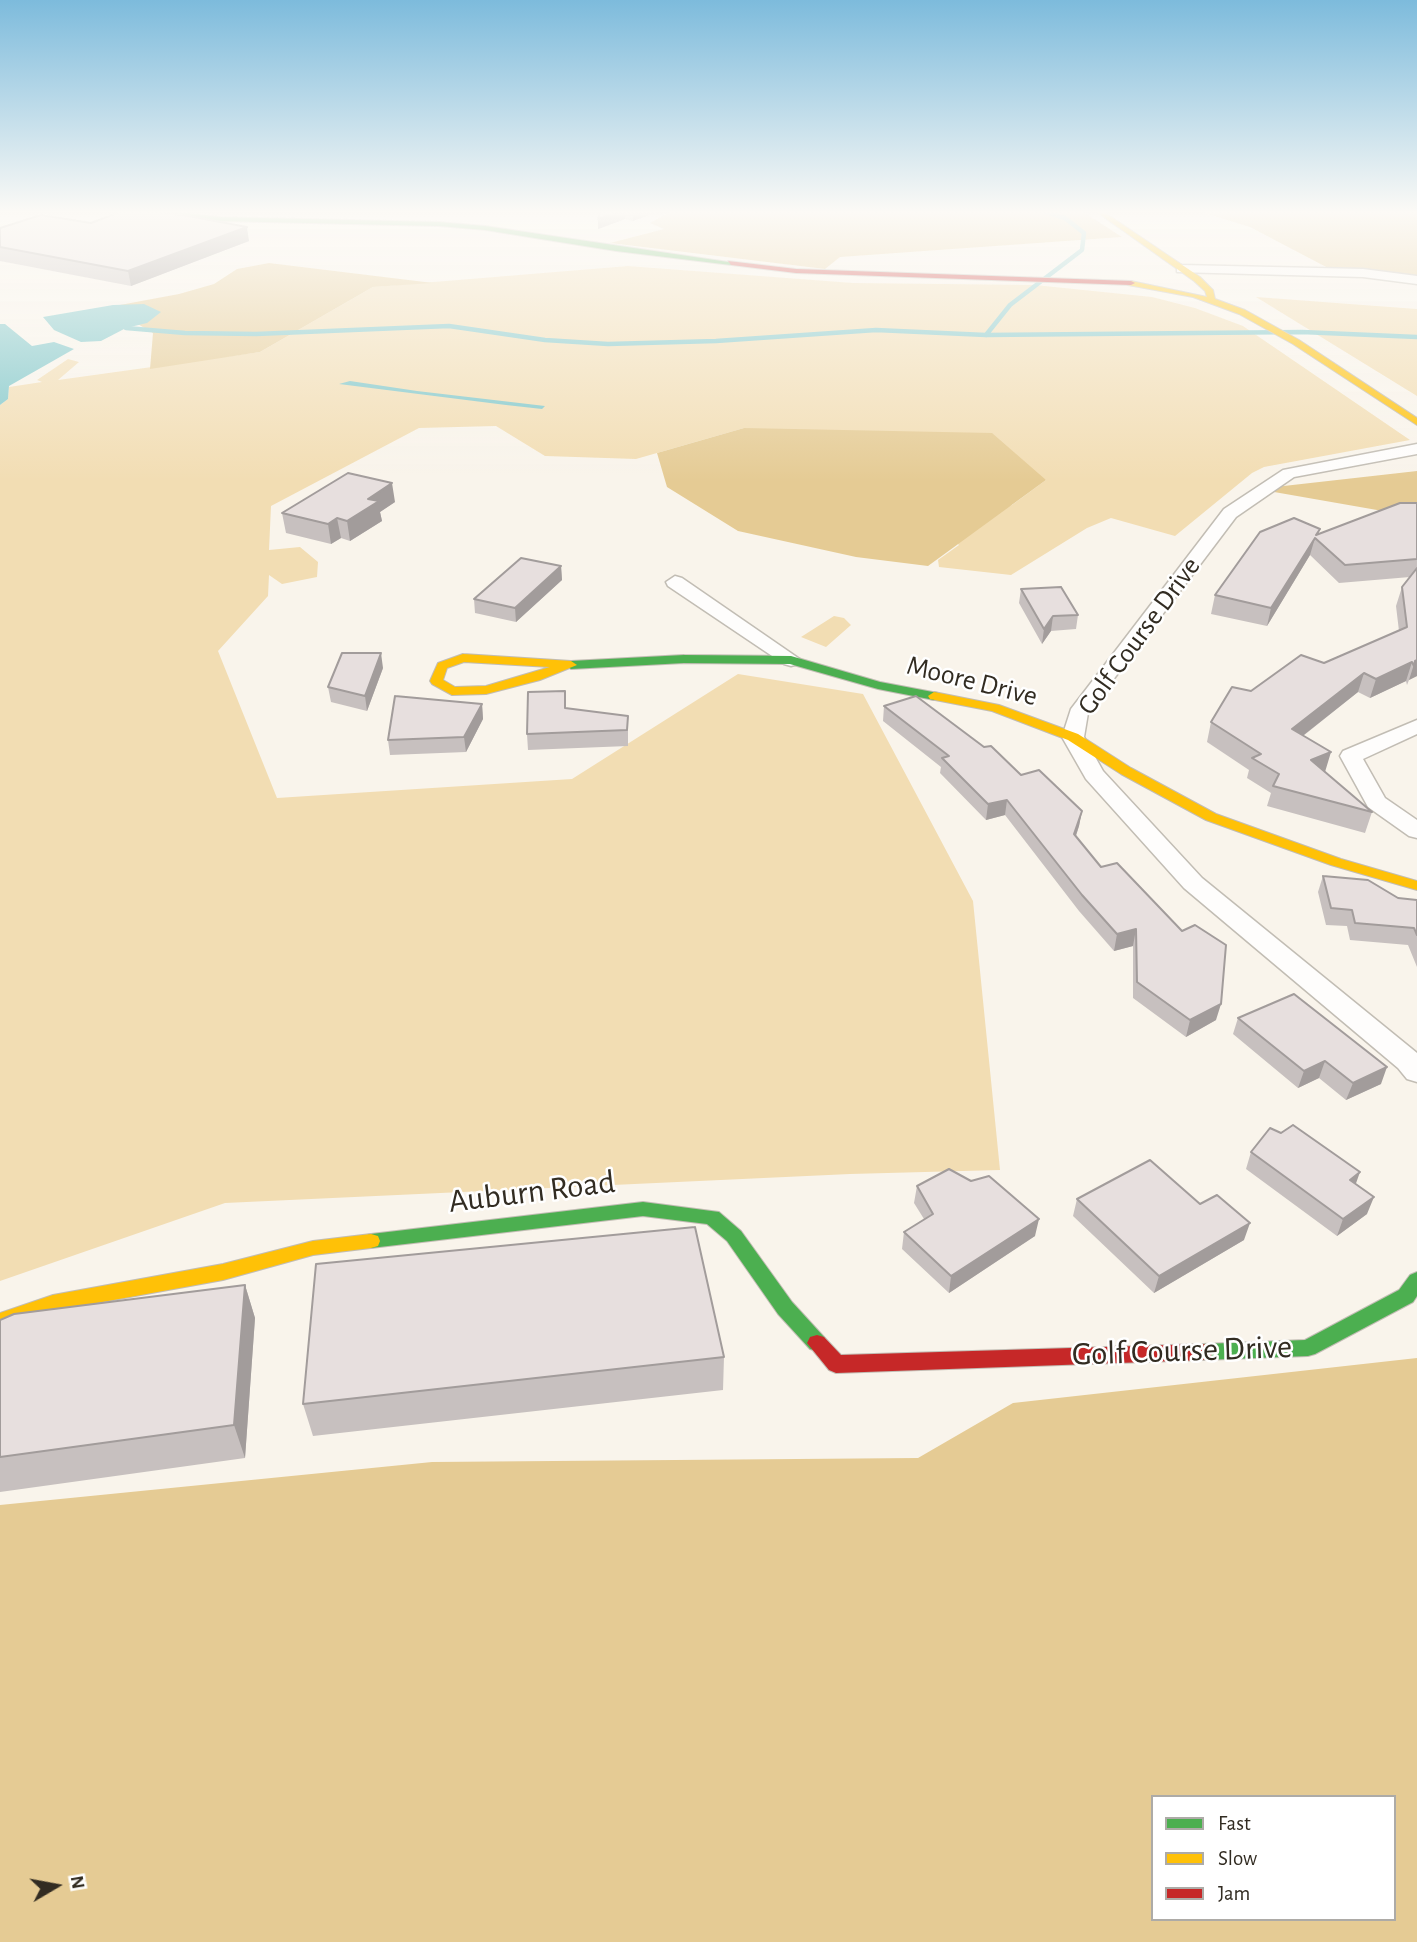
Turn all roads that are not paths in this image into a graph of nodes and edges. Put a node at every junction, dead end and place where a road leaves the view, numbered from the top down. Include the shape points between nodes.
1 (1212, 301) edge
2 (1417, 422) edge
3 (1417, 449) edge
4 (675, 582) dead end
5 (791, 660) junction
6 (566, 665) junction
7 (1417, 726) edge
8 (1073, 737) junction
9 (1417, 831) edge
10 (1417, 886) edge
11 (1417, 1072) edge
12 (1417, 1280) edge
13 (0, 1321) edge
14 (1010, 1356) joint

1 - 2 street via 1271,327
3 - 8 street, Golf Course Drive via 1289,473 1230,513 1078,713
4 - 5 street
5 - 6 street, Moore Drive
5 - 8 street, Moore Drive via 878,685 995,708
6 - 6 street, Moore Drive via 463,658 442,666 436,681 452,691 486,690
7 - 9 street via 1351,756 1376,802
8 - 10 street, Moore Drive via 1211,817
8 - 11 street, Golf Course Drive via 1094,774 1193,883
12 - 14 street, Golf Course Drive via 1406,1296 1308,1348
13 - 14 street, Auburn Road via 53,1303 223,1272 313,1248 643,1209 712,1217 734,1236 785,1308 836,1364

